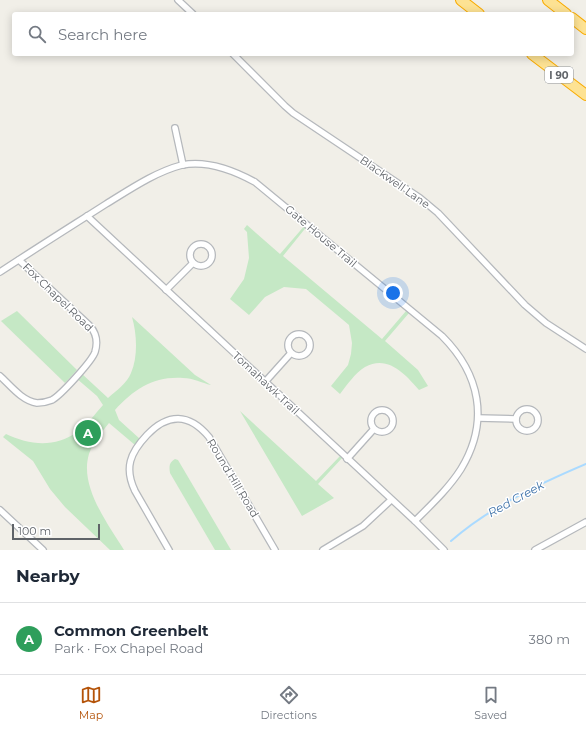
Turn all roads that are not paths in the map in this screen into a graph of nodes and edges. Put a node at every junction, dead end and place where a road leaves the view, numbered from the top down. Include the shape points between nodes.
1 (178, 0) edge
2 (461, 0) edge
3 (548, 0) edge
4 (191, 12) edge
5 (476, 12) edge
6 (563, 12) edge
7 (574, 20) edge
8 (586, 29) edge
9 (235, 56) edge
10 (535, 56) edge
11 (586, 95) edge
12 (175, 128) dead end
13 (183, 165) junction
14 (87, 216) junction
15 (19, 260) junction
16 (193, 263) junction
17 (0, 272) edge
18 (166, 290) junction
19 (586, 349) edge
20 (292, 353) dead end
21 (0, 376) edge
22 (265, 382) junction
23 (478, 418) junction
24 (516, 419) junction
25 (374, 430) junction
26 (347, 459) junction
27 (392, 500) junction
28 (0, 510) edge
29 (415, 521) junction
30 (586, 522) edge
31 (43, 550) edge
32 (169, 550) edge
33 (275, 550) edge
34 (323, 550) edge
35 (444, 550) edge
36 (535, 550) edge

1 - 4 street
2 - 5 highway
3 - 6 highway
7 - 8 highway
9 - 19 street, Blackwell Lane via 293,113 420,198 438,213 525,305 546,323
10 - 11 highway, I 90
12 - 13 street
13 - 14 street, Gate House Trail via 149,179
13 - 23 street, Gate House Trail via 221,167 255,182 442,336 466,365 476,394
14 - 15 street, Gate House Trail
14 - 18 street, Tomahawk Trail
15 - 17 street, Gate House Trail
15 - 21 street, Fox Chapel Road via 90,326 96,337 96,347 91,360 60,393 47,402 27,400
16 - 16 street via 190,252 194,246 200,243 207,245 212,255 210,262 204,266
16 - 18 street
18 - 22 street, Tomahawk Trail
20 - 22 street
22 - 26 street, Tomahawk Trail
23 - 24 street
23 - 29 street, Gate House Trail via 473,443 460,470
24 - 24 street via 518,427 525,431 535,428 538,421 537,414 528,408 521,410
25 - 25 street via 370,419 374,413 384,410 390,414 393,421 391,429 380,433
25 - 26 street
26 - 27 street, Tomahawk Trail
27 - 29 street, Tomahawk Trail
27 - 34 street via 363,526
28 - 31 street
29 - 35 street, Tomahawk Trail
30 - 36 street
32 - 33 street, Round Hill Road via 131,483 129,468 133,453 148,434 169,419 192,422 209,437

